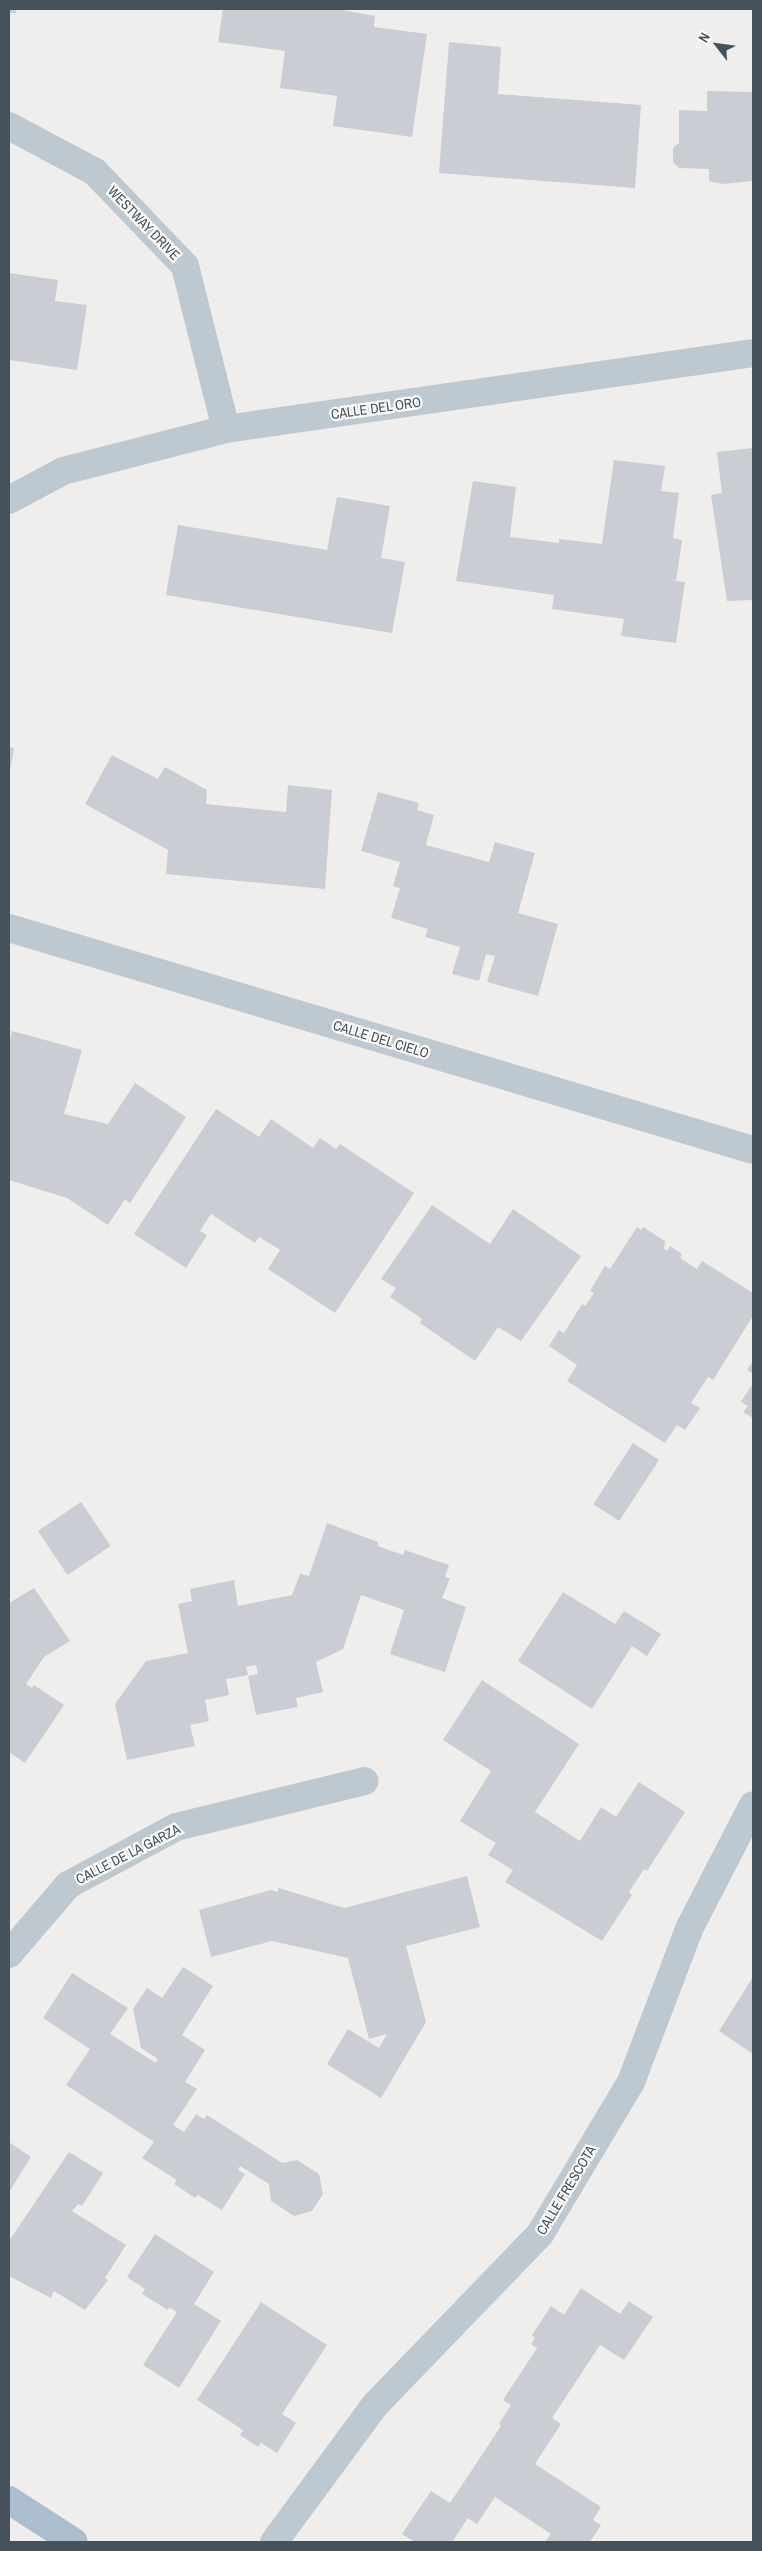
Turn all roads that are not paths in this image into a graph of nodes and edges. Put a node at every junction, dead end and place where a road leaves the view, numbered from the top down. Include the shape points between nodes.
1 (9, 126) edge
2 (753, 353) edge
3 (226, 429) junction
4 (9, 500) edge
5 (9, 928) edge
6 (753, 1150) edge
7 (364, 1781) dead end
8 (753, 1805) edge
9 (9, 1954) edge
10 (9, 2500) edge
11 (74, 2542) edge
12 (274, 2542) edge

1 - 3 street, WESTWAY DRIVE via 95,172 185,266
2 - 3 street, CALLE DEL ORO
3 - 4 street, CALLE DEL ORO via 64,471
5 - 6 street, CALLE DEL CIELO
7 - 9 street, CALLE DE LA GARZA via 176,1827 68,1885
8 - 12 street, CALLE FRESCOTA via 690,1927 631,2082 540,2234 375,2406
10 - 11 main road

